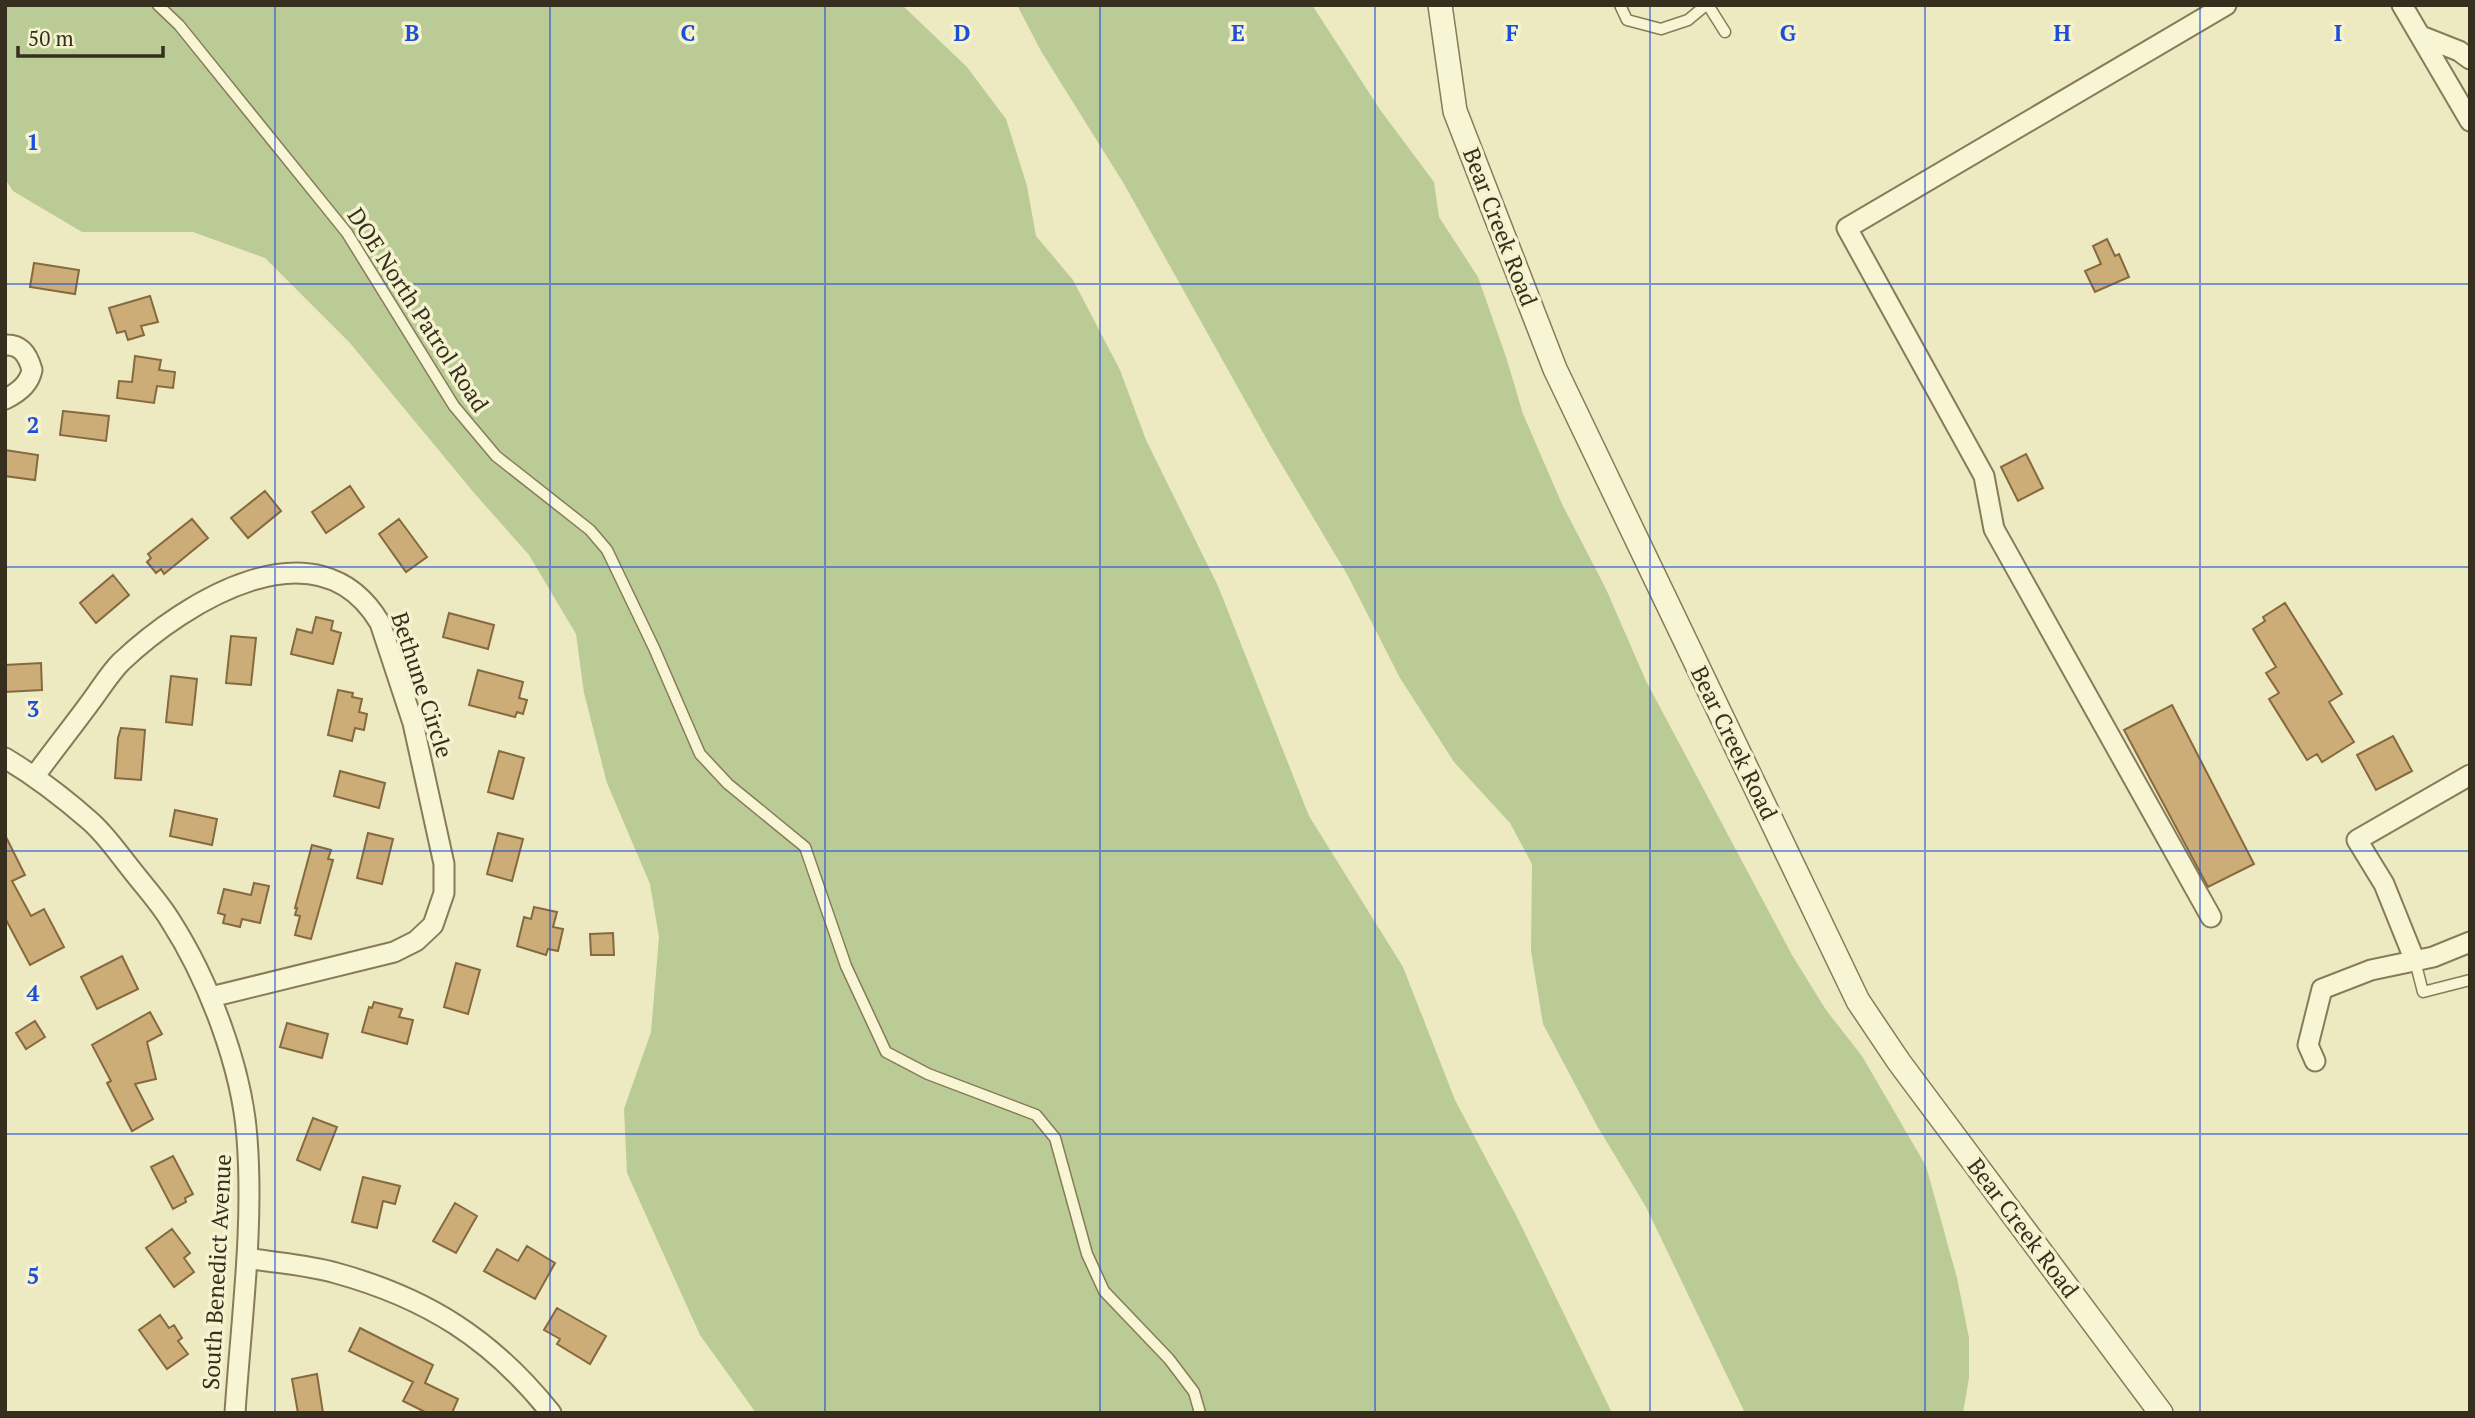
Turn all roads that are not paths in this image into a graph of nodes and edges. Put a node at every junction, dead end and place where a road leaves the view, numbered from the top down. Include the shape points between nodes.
1 (158, 5) edge
2 (1440, 5) edge
3 (1620, 5) edge
4 (1707, 5) edge
5 (2226, 5) edge
6 (2402, 5) edge
7 (1725, 32) dead end
8 (2421, 36) junction
9 (2470, 59) edge
10 (2470, 121) edge
11 (5, 345) edge
12 (5, 399) edge
13 (5, 758) edge
14 (2470, 775) edge
15 (34, 777) junction
16 (2211, 917) dead end
17 (2470, 942) edge
18 (2415, 961) junction
19 (2470, 980) edge
20 (211, 997) junction
21 (2315, 1061) dead end
22 (247, 1258) junction
23 (235, 1413) edge
24 (551, 1413) edge
25 (1200, 1413) edge
26 (2161, 1413) edge

1 - 25 lane, DOE North Patrol Road via 347,233 454,406 496,456 590,530 607,550 700,754 806,847 846,966 886,1052 929,1074 1036,1115 1055,1138 1087,1254 1104,1291 1170,1359 1194,1392
2 - 26 street, Bear Creek Road via 1455,111 1555,369 1858,1001
3 - 4 lane via 1628,20 1661,29 1688,20
4 - 7 lane
5 - 16 street via 1847,228 1984,476 1994,530
6 - 8 street
8 - 9 street
8 - 10 street
11 - 12 street via 22,349 32,370 26,384
13 - 15 street, South Benedict Avenue
14 - 18 street via 2357,840 2384,884
15 - 20 street, South Benedict Avenue via 91,822 113,846 170,921
15 - 20 street, Bethune Circle via 120,664 164,625 233,587 268,576 302,573 334,579 371,608 413,723 444,864 444,894 433,925 394,952
17 - 18 street
18 - 19 lane via 2423,992
18 - 21 street via 2371,970 2322,989 2308,1045
20 - 22 street, South Benedict Avenue via 236,1074 247,1135
22 - 23 street, South Benedict Avenue
22 - 24 street via 344,1275 448,1319 509,1366

